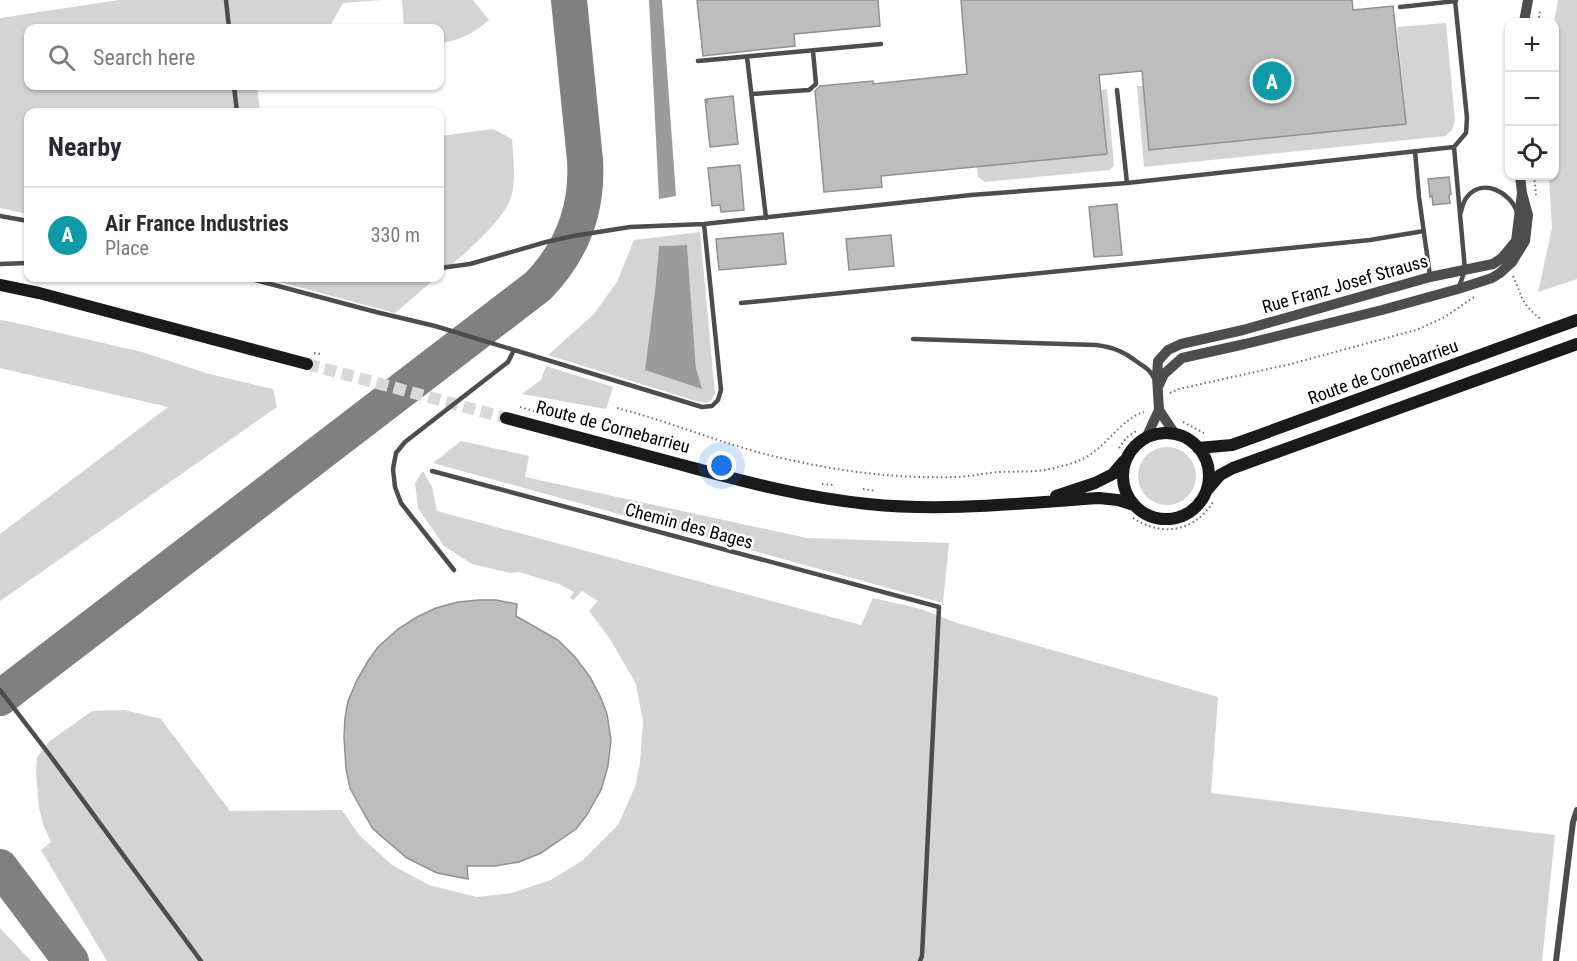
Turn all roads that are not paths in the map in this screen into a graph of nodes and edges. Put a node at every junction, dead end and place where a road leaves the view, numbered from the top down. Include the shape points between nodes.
1 (226, 0) edge
2 (1528, 0) edge
3 (1455, 1) edge
4 (1400, 7) dead end
5 (1525, 18) edge
6 (228, 24) edge
7 (880, 44) dead end
8 (813, 51) junction
9 (747, 57) junction
10 (698, 61) dead end
11 (234, 90) edge
12 (1117, 90) dead end
13 (752, 94) junction
14 (237, 108) edge
15 (1454, 147) junction
16 (1415, 151) junction
17 (1520, 180) edge
18 (1127, 183) junction
19 (1522, 193) junction
20 (0, 216) edge
21 (766, 218) junction
22 (1459, 218) junction
23 (24, 220) edge
24 (1518, 221) junction
25 (704, 224) junction
26 (1424, 231) junction
27 (24, 262) edge
28 (0, 264) edge
29 (444, 267) edge
30 (1465, 270) junction
31 (1430, 277) junction
32 (263, 282) edge
33 (0, 285) edge
34 (1458, 289) junction
35 (741, 303) dead end
36 (1577, 320) edge
37 (913, 339) dead end
38 (1577, 344) edge
39 (514, 350) junction
40 (307, 364) tunnel mouth
41 (1158, 387) junction
42 (1153, 410) junction
43 (506, 418) tunnel mouth
44 (1174, 434) junction
45 (1146, 438) junction
46 (1198, 448) junction
47 (1121, 456) junction
48 (432, 471) dead end
49 (1206, 490) junction
50 (1030, 503) junction
51 (1134, 505) junction
52 (454, 570) dead end
53 (0, 690) edge
54 (1577, 810) edge
55 (201, 961) edge
56 (920, 961) edge
57 (1556, 961) edge

1 - 6 lane
2 - 5 street
3 - 4 lane
3 - 15 lane via 1467,118 1466,133
7 - 8 lane
8 - 9 lane
8 - 13 lane via 816,84 809,90
9 - 10 lane
9 - 13 lane
11 - 14 lane
12 - 18 lane
13 - 21 lane
15 - 16 lane
15 - 22 lane
16 - 18 lane
16 - 26 lane
17 - 19 street, Rue Franz Josef Strauss
18 - 21 lane via 971,195
19 - 24 street, Rue Franz Josef Strauss
19 - 34 street, Rue Franz Josef Strauss via 1528,215 1525,241 1519,252 1492,278
20 - 23 lane
21 - 25 lane
22 - 24 lane via 1465,198 1486,187 1500,191 1510,200 1517,209
22 - 30 lane
24 - 30 street, Rue Franz Josef Strauss via 1516,241 1502,258
25 - 29 lane via 587,233
25 - 39 lane via 721,390 712,406 702,407
26 - 31 lane
26 - 35 lane via 1370,240
27 - 28 lane
30 - 31 street, Rue Franz Josef Strauss
30 - 34 lane
31 - 41 street, Rue Franz Josef Strauss via 1181,344 1158,361
32 - 39 lane
33 - 40 main road
34 - 41 street, Rue Franz Josef Strauss via 1182,358 1164,374
36 - 46 main road, Route de Cornebarrieu via 1232,445
37 - 41 lane via 1112,347 1149,370
38 - 49 main road via 1233,468
39 - 52 lane via 508,362 396,453 393,469 401,503
41 - 42 street, Rue Franz Josef Strauss
42 - 44 street, Rue Franz Josef Strauss
42 - 45 street, Rue Franz Josef Strauss
43 - 50 main road, Route de Cornebarrieu via 826,499 924,507
44 - 45 main road
44 - 46 main road
45 - 47 main road
46 - 49 main road via 1208,468
47 - 50 main road, Route de Cornebarrieu via 1113,474
47 - 51 main road via 1123,483
48 - 56 lane, Chemin des Bages via 939,607
49 - 51 main road via 1188,513 1174,518 1146,514
50 - 51 main road, Route de Cornebarrieu via 1099,498
53 - 55 lane
54 - 57 street

